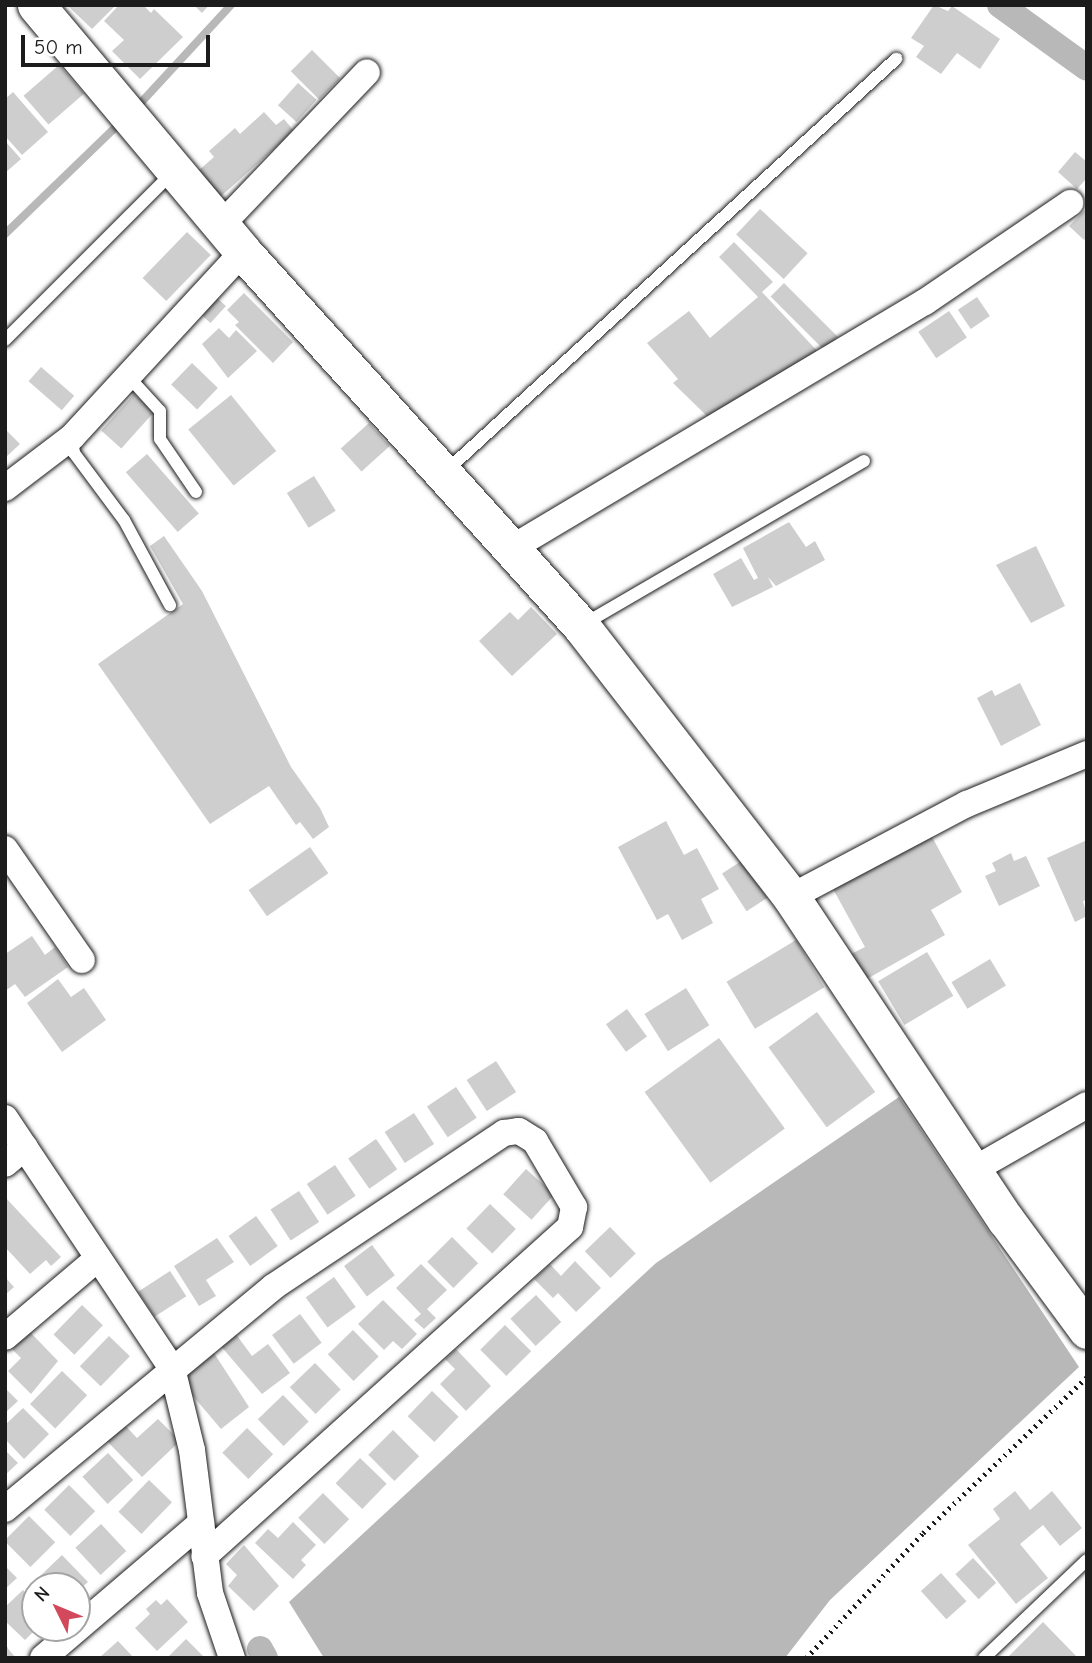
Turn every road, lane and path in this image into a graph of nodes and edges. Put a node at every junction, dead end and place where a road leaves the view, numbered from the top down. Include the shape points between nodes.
1 (36, 5) edge
2 (896, 59) dead end
3 (367, 72) dead end
4 (176, 169) junction
5 (1070, 203) dead end
6 (232, 239) junction
7 (5, 340) edge
8 (128, 376) junction
9 (72, 437) junction
10 (864, 461) dead end
11 (445, 472) junction
12 (5, 488) edge
13 (197, 492) dead end
14 (512, 548) junction
15 (170, 605) dead end
16 (581, 626) junction
17 (1087, 754) edge
18 (5, 849) edge
19 (791, 897) junction
20 (82, 960) dead end
21 (1087, 1105) edge
22 (5, 1118) edge
23 (15, 1156) edge
24 (973, 1170) junction
25 (98, 1258) junction
26 (1087, 1330) edge
27 (5, 1337) edge
28 (172, 1368) junction
29 (1087, 1377) edge
30 (5, 1509) edge
31 (201, 1523) junction
32 (204, 1556) junction
33 (1087, 1560) edge
34 (43, 1658) edge
35 (232, 1658) edge
36 (806, 1658) edge
37 (984, 1658) edge

1 - 4 street
2 - 11 lane
3 - 6 street
4 - 6 street
4 - 7 lane
5 - 14 street via 925,302
6 - 8 street
6 - 11 street
8 - 9 street
8 - 13 lane via 160,411 160,439
9 - 12 street
9 - 15 lane via 74,453 124,520
10 - 16 lane
11 - 14 street
14 - 16 street
16 - 19 street
17 - 19 street via 967,804
18 - 20 street
19 - 24 street
21 - 24 street
22 - 23 street
23 - 25 street
24 - 26 street
25 - 27 street
25 - 28 street
28 - 30 street
28 - 31 street via 192,1450
28 - 32 street via 273,1287 504,1133 519,1131 535,1141 574,1207 570,1227
29 - 36 path via 923,1534
31 - 32 street
31 - 34 street
32 - 35 street via 219,1629
33 - 37 lane

